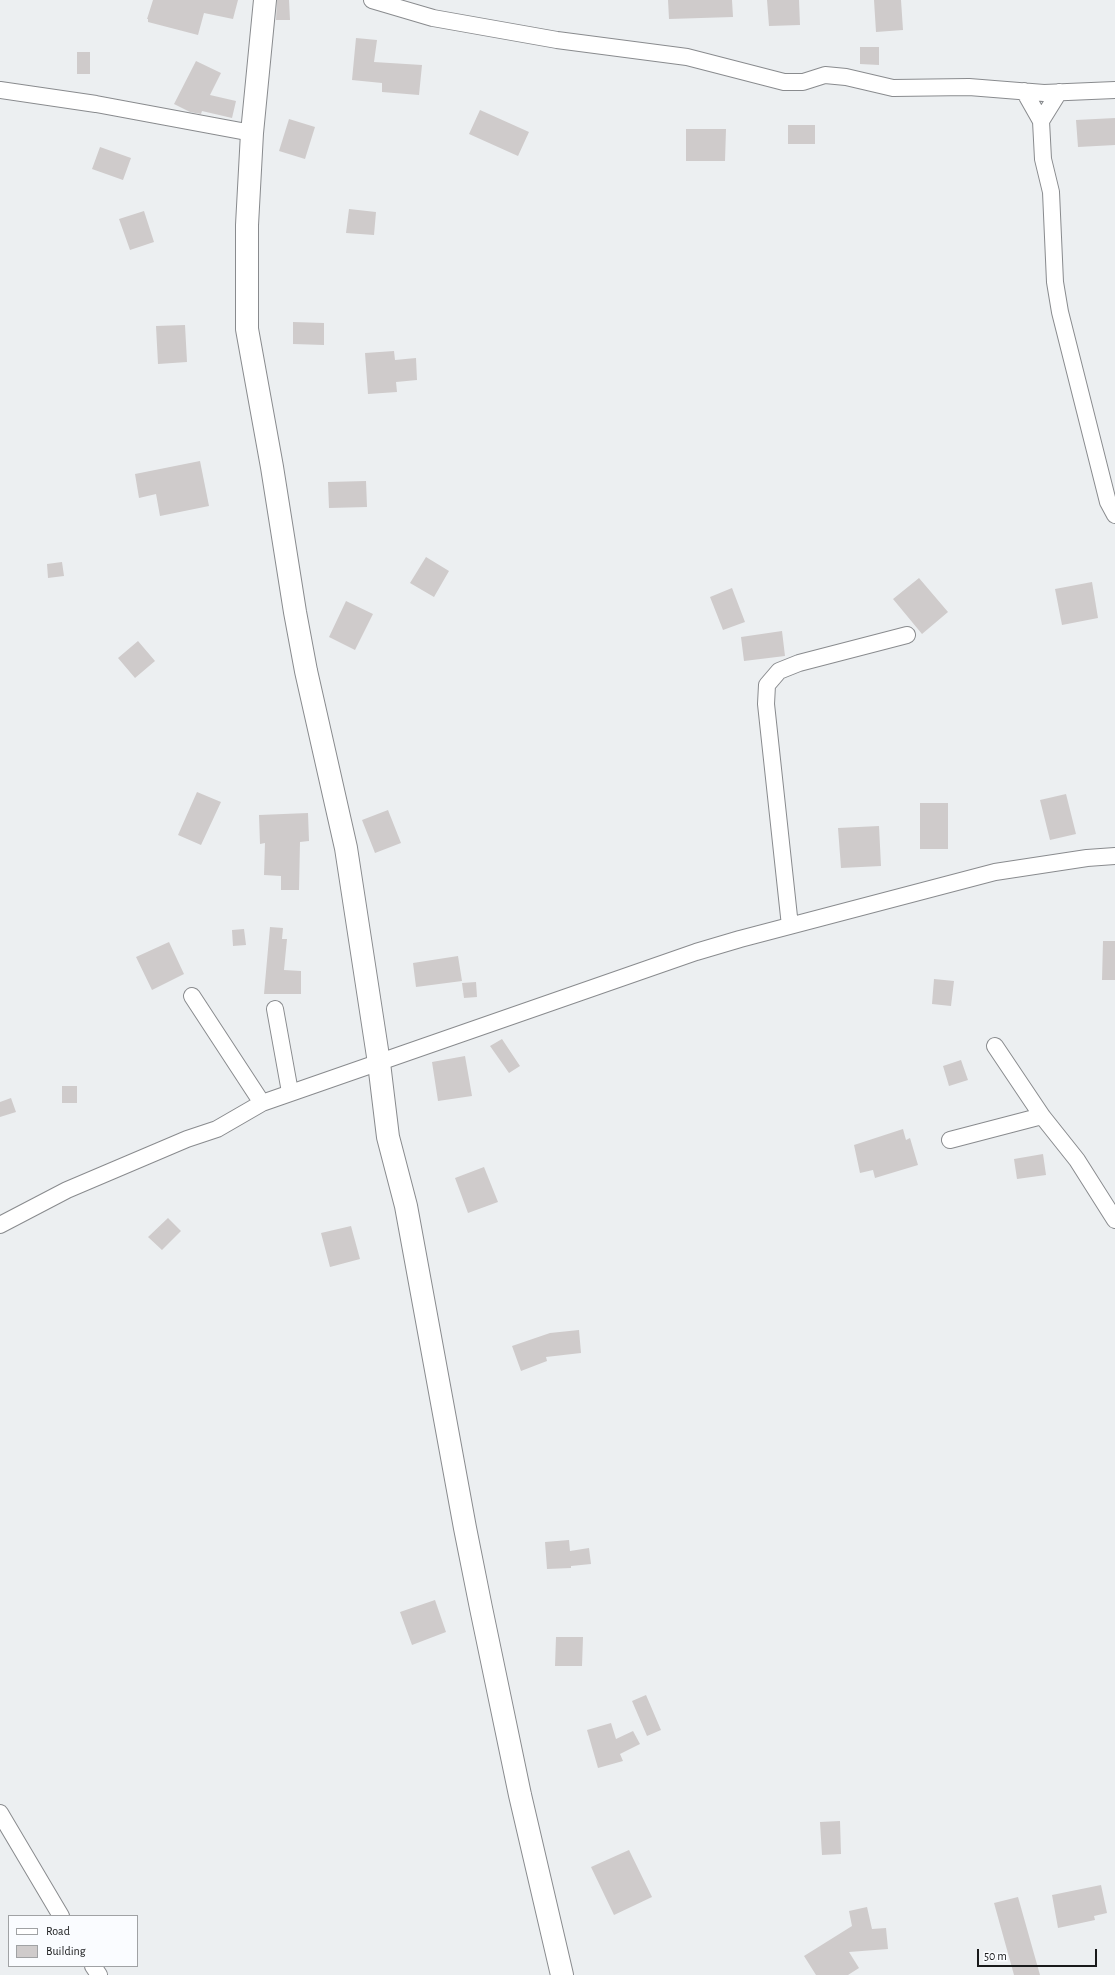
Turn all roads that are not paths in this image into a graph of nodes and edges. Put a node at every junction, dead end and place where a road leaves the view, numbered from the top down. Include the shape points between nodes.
1 (265, 0) edge
2 (372, 0) edge
3 (0, 90) edge
4 (1115, 90) edge
5 (1024, 92) junction
6 (1059, 92) junction
7 (1041, 121) junction
8 (252, 133) junction
9 (1115, 515) edge
10 (907, 635) dead end
11 (1115, 856) edge
12 (790, 926) junction
13 (192, 996) dead end
14 (275, 1009) dead end
15 (995, 1046) dead end
16 (380, 1063) junction
17 (290, 1092) junction
18 (262, 1103) junction
19 (1042, 1116) junction
20 (950, 1140) dead end
21 (1115, 1220) edge
22 (0, 1225) edge
23 (0, 1813) edge
24 (60, 1915) edge
25 (562, 1975) edge

1 - 8 street
2 - 5 street via 433,18 557,40 687,57 784,82 803,82 825,75 893,88 969,87
3 - 8 street via 96,104
4 - 6 street
5 - 6 street
5 - 7 street
6 - 7 street
7 - 9 street via 1042,159 1051,192 1055,282 1060,312 1108,502
8 - 16 street via 246,253 247,329 298,627 346,848
10 - 12 street via 799,663 779,671 767,685 766,704
11 - 12 street via 995,872
12 - 16 street via 696,952
13 - 18 street
14 - 17 street
15 - 19 street
16 - 17 street
16 - 25 street via 388,1137 406,1206 465,1528 520,1795
17 - 18 street
18 - 22 street via 217,1129 187,1139 67,1190
19 - 20 street
19 - 21 street via 1077,1160
23 - 24 street

